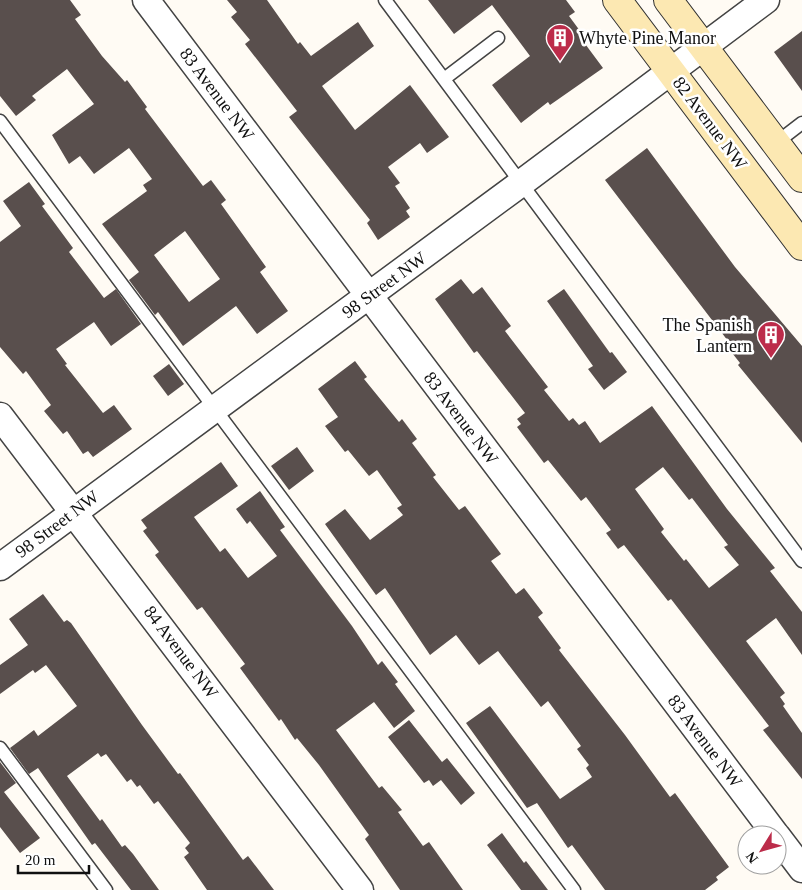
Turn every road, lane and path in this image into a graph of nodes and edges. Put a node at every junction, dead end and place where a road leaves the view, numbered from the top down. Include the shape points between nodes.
1 (146, 0) edge
2 (385, 0) edge
3 (617, 0) edge
4 (668, 0) edge
5 (766, 0) edge
6 (498, 38) dead end
7 (704, 46) junction
8 (671, 71) junction
9 (444, 79) junction
10 (0, 121) edge
11 (802, 123) edge
12 (776, 143) junction
13 (802, 178) edge
14 (520, 184) junction
15 (802, 246) edge
16 (369, 296) junction
17 (215, 410) junction
18 (0, 416) edge
19 (74, 511) junction
20 (802, 561) edge
21 (0, 566) edge
22 (0, 748) edge
23 (768, 825) edge
24 (787, 850) edge
25 (802, 869) edge
26 (106, 890) edge
27 (360, 890) edge
28 (574, 890) edge

1 - 16 street, 83 Avenue NW
2 - 9 lane
3 - 8 main road, 82 Avenue NW
4 - 7 main road
5 - 7 street, 98 Street NW
6 - 9 lane
7 - 8 street, 98 Street NW
7 - 12 main road
8 - 14 street, 98 Street NW
8 - 15 main road, 82 Avenue NW
9 - 14 lane
10 - 17 lane
11 - 12 lane
12 - 13 main road
14 - 16 street, 98 Street NW
14 - 20 lane
16 - 17 street, 98 Street NW
16 - 23 street, 83 Avenue NW
17 - 19 street, 98 Street NW
17 - 28 lane
18 - 19 street, 84 Avenue NW
19 - 21 street, 98 Street NW
19 - 27 street, 84 Avenue NW
22 - 26 lane
24 - 25 street, 83 Avenue NW

